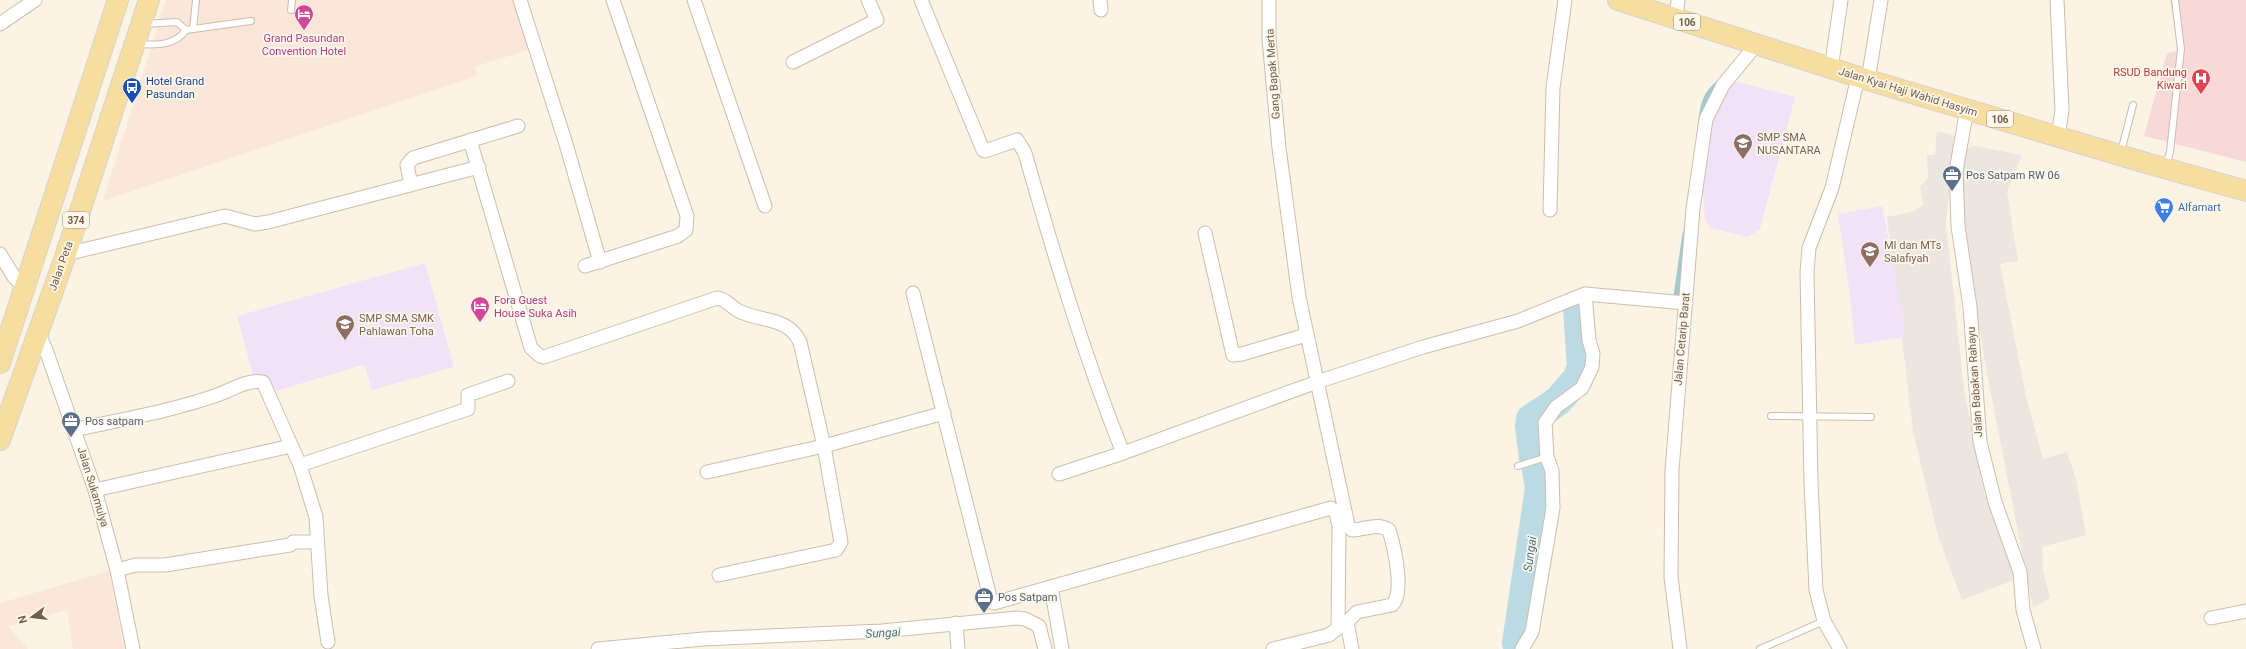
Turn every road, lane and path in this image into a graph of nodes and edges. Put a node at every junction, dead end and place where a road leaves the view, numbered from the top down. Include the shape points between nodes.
1 (35, 0) edge
2 (118, 0) edge
3 (149, 0) edge
4 (196, 0) edge
5 (292, 0) edge
6 (520, 0) edge
7 (613, 0) edge
8 (694, 0) edge
9 (868, 0) edge
10 (921, 0) edge
11 (1269, 0) edge
12 (1565, 0) edge
13 (1618, 0) edge
14 (1841, 0) edge
15 (1881, 0) edge
16 (2057, 0) edge
17 (2175, 0) edge
18 (1677, 9) edge
19 (291, 10) dead end
20 (251, 21) dead end
21 (0, 24) edge
22 (141, 24) junction
23 (193, 29) junction
24 (186, 30) junction
25 (134, 44) junction
26 (1756, 45) junction
27 (793, 62) dead end
28 (1830, 68) junction
29 (1863, 78) junction
30 (2133, 105) dead end
31 (1967, 109) junction
32 (518, 126) dead end
33 (2058, 137) junction
34 (470, 140) junction
35 (2120, 156) junction
36 (479, 166) junction
37 (2165, 169) junction
38 (410, 185) junction
39 (2246, 191) edge
40 (765, 206) dead end
41 (1550, 210) dead end
42 (1206, 233) dead end
43 (66, 254) junction
44 (1, 258) edge
45 (600, 262) junction
46 (586, 266) dead end
47 (24, 287) junction
48 (913, 293) dead end
49 (1585, 294) junction
50 (1686, 303) junction
51 (37, 330) junction
52 (1306, 335) junction
53 (5, 338) edge
54 (0, 363) edge
55 (508, 381) dead end
56 (1317, 382) junction
57 (944, 413) junction
58 (1771, 416) dead end
59 (1811, 417) junction
60 (1871, 417) dead end
61 (74, 430) junction
62 (0, 440) edge
63 (290, 446) junction
64 (824, 446) junction
65 (1122, 453) junction
66 (1547, 457) junction
67 (300, 465) junction
68 (1518, 466) dead end
69 (707, 472) dead end
70 (1059, 474) dead end
71 (95, 490) junction
72 (317, 542) junction
73 (117, 570) junction
74 (719, 575) dead end
75 (1051, 586) junction
76 (2246, 611) edge
77 (2211, 618) dead end
78 (1824, 621) junction
79 (957, 627) junction
80 (328, 642) dead end
81 (704, 644) edge
82 (133, 649) edge
83 (598, 649) edge
84 (958, 649) edge
85 (1045, 649) edge
86 (1062, 649) edge
87 (1273, 649) edge
88 (1352, 649) edge
89 (1522, 649) edge
90 (1680, 649) edge
91 (1760, 649) edge
92 (1840, 649) edge
93 (2034, 649) edge

1 - 21 street
2 - 47 main road, 374
3 - 22 main road, Jalan Peta / 374
4 - 23 lane
5 - 19 lane
6 - 45 street
7 - 45 street via 687,216 687,224 686,230 678,236
8 - 40 street
9 - 27 street via 877,20
10 - 65 street via 983,150 1017,140 1025,153 1063,286
11 - 52 street, Gang Bapak Merta via 1269,40 1279,148
12 - 41 street via 1553,88
13 - 18 main road, Jalan Kyai Haji Wahid Hasyim / 106
14 - 28 street
15 - 29 street
16 - 33 street via 2062,110
17 - 37 lane via 2181,49 2170,152
18 - 26 main road, Jalan Kyai Haji Wahid Hasyim / 106
20 - 23 lane
22 - 24 lane via 177,22
22 - 25 main road, Jalan Peta / 374
23 - 24 lane
24 - 25 lane via 172,42 156,45
25 - 43 main road, Jalan Peta / 374
26 - 28 main road, Jalan Kyai Haji Wahid Hasyim / 106
26 - 50 street, Jalan Cetarip Barat via 1723,86 1706,118 1693,209
28 - 29 main road, Jalan Kyai Haji Wahid Hasyim / 106
29 - 31 main road, Jalan Kyai Haji Wahid Hasyim / 106
29 - 59 street via 1832,188 1809,248 1807,272
30 - 35 lane
31 - 33 main road, Jalan Kyai Haji Wahid Hasyim / 106
31 - 93 street, Jalan Babakan Rahayu via 1956,171 1958,226 1970,307 1980,442 1995,502 2020,572 2023,610
32 - 34 street
33 - 35 main road, Jalan Kyai Haji Wahid Hasyim / 106
34 - 36 street
34 - 38 street via 413,158 407,165
35 - 37 main road, Jalan Kyai Haji Wahid Hasyim / 106
36 - 38 street
36 - 64 street via 531,348 535,353 544,357 720,298 740,312 778,321 796,333
37 - 39 main road, Jalan Kyai Haji Wahid Hasyim / 106
38 - 43 street via 268,222 255,224 224,216
42 - 52 street via 1232,355
43 - 51 main road, Jalan Peta / 374
44 - 47 street
45 - 46 street
47 - 53 main road, 374
48 - 57 street
49 - 50 street
49 - 56 street via 1518,320 1423,347
49 - 66 street via 1589,340 1593,354 1592,367 1582,388 1556,407 1545,424
50 - 90 street, Jalan Cetarip Barat via 1676,409 1671,530 1671,577
51 - 61 street, Jalan Sukamulya
51 - 62 main road, Jalan Peta / 374
52 - 56 street, Gang Bapak Merta
53 - 54 main road, 374
55 - 67 street via 468,395 468,409
56 - 65 street
56 - 88 street, Gang Bapak Merta via 1348,526 1352,530 1384,526 1389,530 1399,586 1396,602 1392,605 1357,612 1347,622
57 - 64 street
57 - 75 street via 991,601 994,603
58 - 59 lane
59 - 60 lane
59 - 78 street via 1816,590
61 - 63 street via 148,414 258,381 266,385
61 - 71 street, Jalan Sukamulya
63 - 67 street
63 - 71 street
64 - 69 street
64 - 74 street via 842,533 840,547 829,552
65 - 70 street
66 - 68 lane
66 - 89 street via 1552,471 1552,508 1532,632
67 - 72 street via 316,517
71 - 73 street, Jalan Sukamulya
72 - 73 street via 294,542 248,553 165,565 136,565
72 - 80 street
73 - 82 street, Jalan Sukamulya
75 - 86 street
75 - 87 street via 1331,508 1336,513 1339,526 1338,628 1330,636
76 - 77 street
78 - 91 lane
78 - 92 street
79 - 81 street
79 - 84 street
79 - 85 street via 1025,619 1039,626
81 - 83 street

